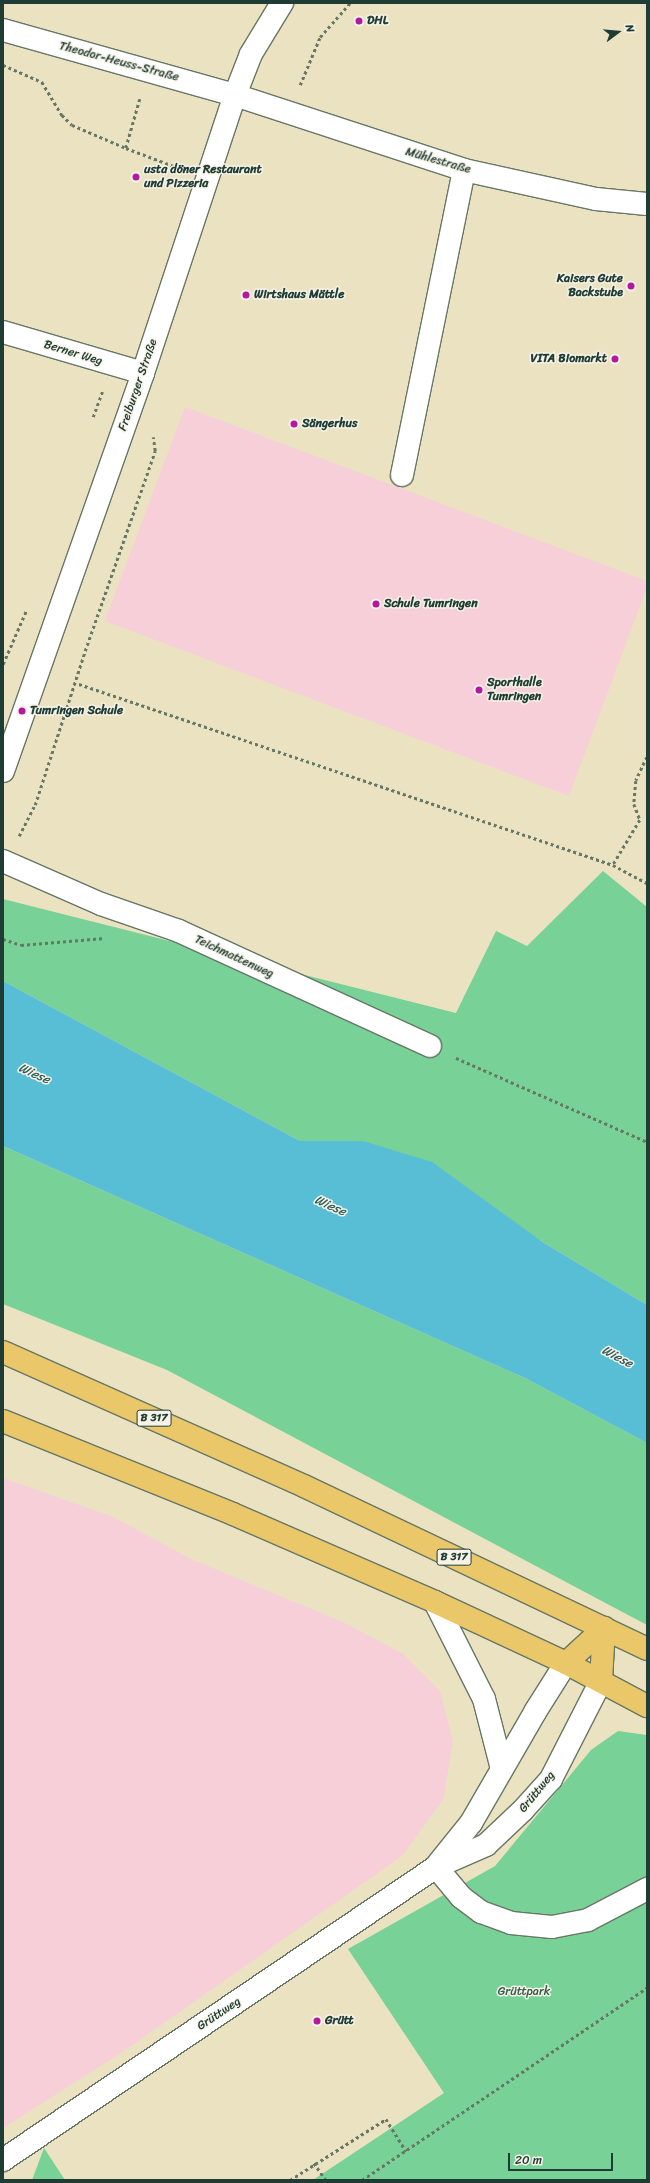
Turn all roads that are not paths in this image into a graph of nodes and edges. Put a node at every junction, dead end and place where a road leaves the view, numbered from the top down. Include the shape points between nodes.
1 (282, 3) edge
2 (3, 30) edge
3 (235, 95) junction
4 (464, 170) junction
5 (647, 204) edge
6 (3, 332) edge
7 (143, 373) junction
8 (402, 475) dead end
9 (3, 771) edge
10 (4, 862) edge
11 (430, 1046) road end
12 (3, 1352) edge
13 (3, 1421) edge
14 (436, 1602) junction
15 (604, 1628) junction
16 (647, 1649) edge
17 (566, 1664) junction
18 (601, 1681) junction
19 (647, 1706) edge
20 (502, 1769) junction
21 (436, 1867) junction
22 (647, 1889) edge
23 (3, 2160) edge

1 - 3 street, Freiburger Straße via 251,54
2 - 3 street, Theodor-Heuss-Straße
3 - 4 street, Mühlestraße
3 - 7 street, Freiburger Straße
4 - 5 street, Mühlestraße via 596,199
4 - 8 street
6 - 7 street, Berner Weg
7 - 9 street, Freiburger Straße
10 - 11 street, Teichmattenweg via 101,904 179,931
12 - 15 main road, B 317 via 304,1486
13 - 14 main road via 234,1514
14 - 17 main road
14 - 20 street via 484,1699
15 - 16 main road, B 317
15 - 17 main road
15 - 18 main road
17 - 18 main road
17 - 20 street, Grüttweg
18 - 19 main road
18 - 21 street, Grüttweg via 551,1779 486,1845
20 - 21 street, Grüttweg via 471,1823
21 - 22 street via 461,1897 481,1912 511,1923 552,1927 588,1920
21 - 23 street, Grüttweg

